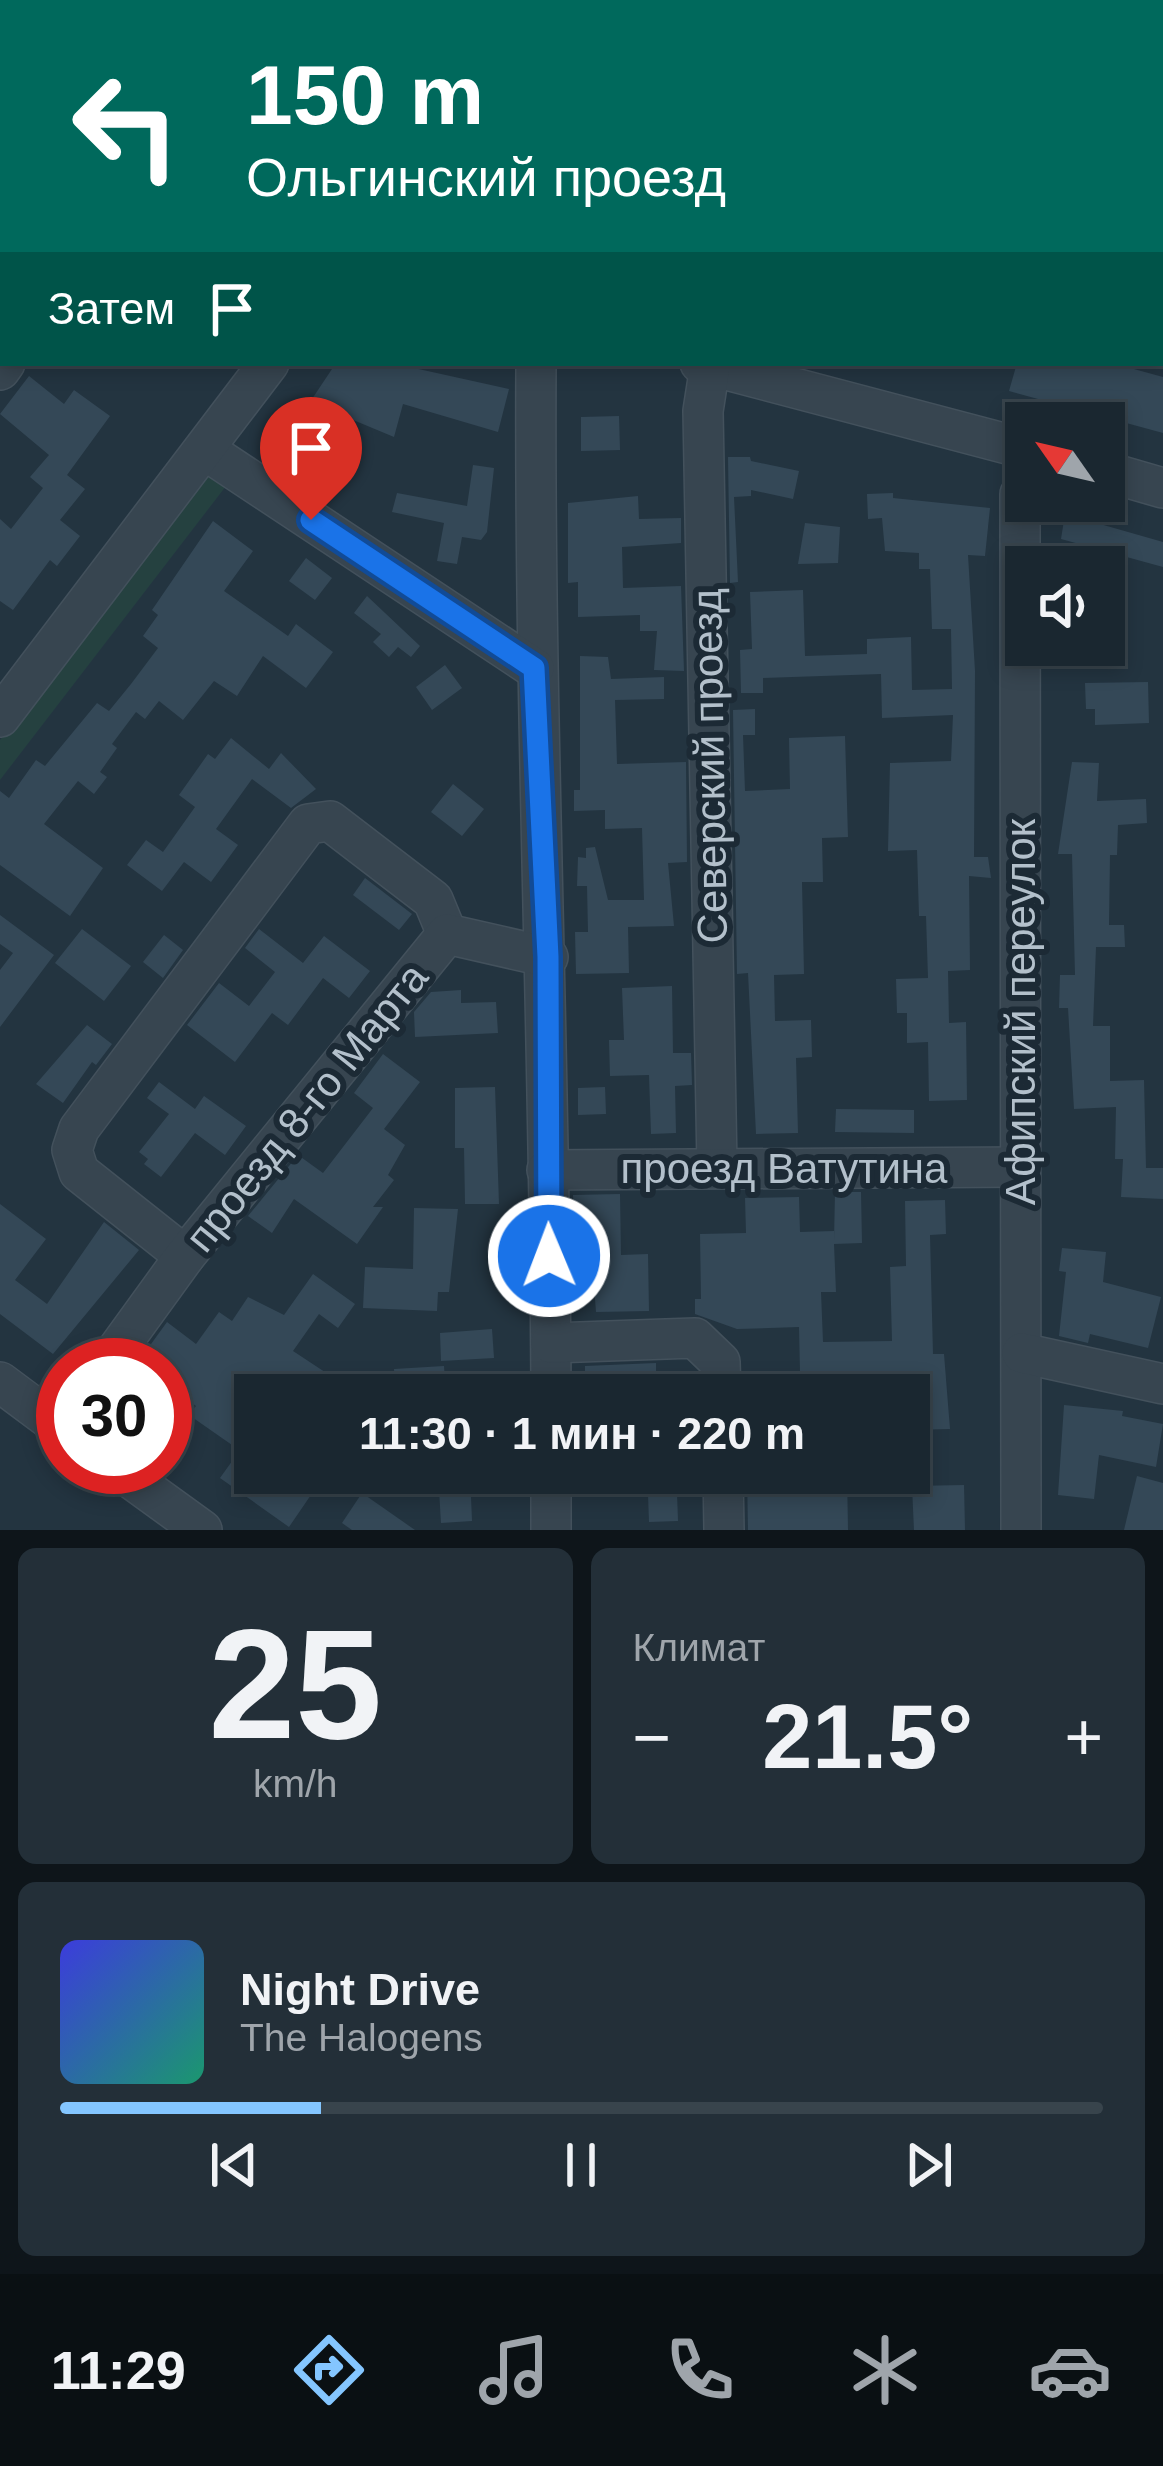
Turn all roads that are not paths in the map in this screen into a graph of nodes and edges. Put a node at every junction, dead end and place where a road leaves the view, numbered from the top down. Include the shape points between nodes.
1 (267, 366) edge
2 (536, 366) edge
3 (705, 366) edge
4 (713, 366) edge
5 (1005, 443) edge
6 (205, 450) junction
7 (1125, 477) edge
8 (1163, 488) edge
9 (1019, 522) edge
10 (534, 668) junction
11 (0, 717) edge
12 (447, 934) junction
13 (548, 957) junction
14 (717, 1166) junction
15 (1020, 1167) junction
16 (547, 1170) junction
17 (185, 1256) junction
18 (126, 1338) edge
19 (550, 1343) junction
20 (1022, 1353) junction
21 (550, 1374) edge
22 (720, 1374) edge
23 (0, 1382) edge
24 (1163, 1384) edge
25 (36, 1408) edge
26 (153, 1494) edge
27 (551, 1494) edge
28 (723, 1494) edge
29 (202, 1530) edge
30 (551, 1530) edge
31 (724, 1530) edge
32 (1021, 1530) edge

1 - 6 street
2 - 10 street
3 - 14 street, Северский проезд
4 - 5 street
6 - 10 street
6 - 11 street
7 - 8 street
9 - 15 street, Афипский переулок
10 - 13 street
12 - 13 street, проезд 8-го Марта
12 - 17 street, проезд 8-го Марта
12 - 17 street via 433,900 330,821 308,824 79,1129 72,1150 79,1172
13 - 16 street
14 - 15 street, проезд Ватутина
14 - 16 street, проезд Ватутина
15 - 20 street, Афипский переулок
16 - 19 street
17 - 18 street, проезд 8-го Марта
19 - 21 street
19 - 22 street via 695,1338 720,1362
20 - 24 street
20 - 32 street, Афипский переулок
23 - 25 street
26 - 29 street
27 - 30 street
28 - 31 street

